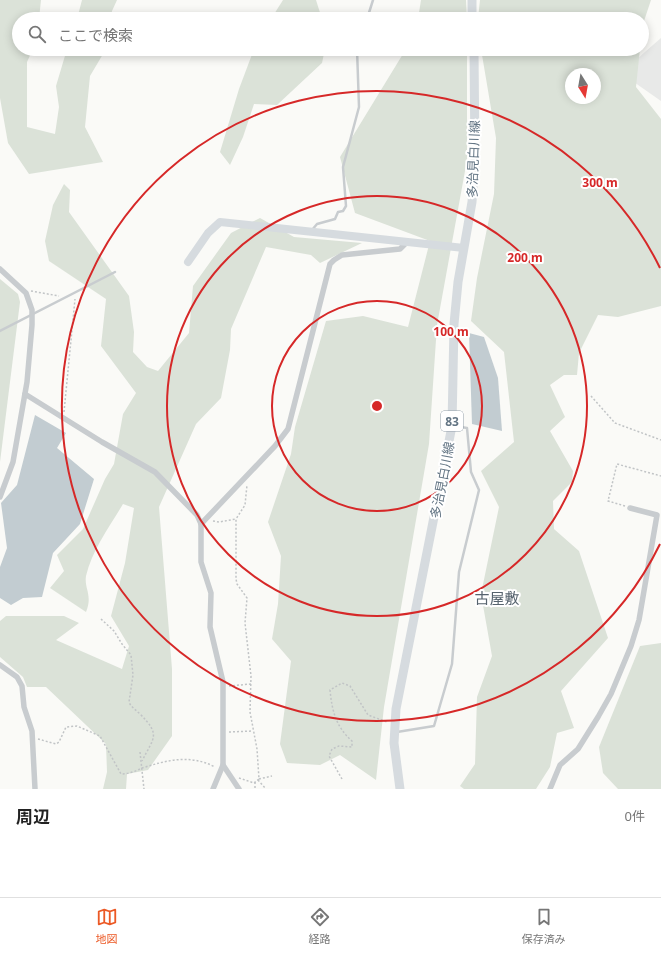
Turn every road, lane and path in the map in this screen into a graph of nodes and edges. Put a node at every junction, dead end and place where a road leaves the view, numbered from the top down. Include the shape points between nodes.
1 (373, 0) edge
2 (472, 0) edge
3 (369, 12) edge
4 (472, 12) edge
5 (358, 56) edge
6 (474, 56) edge
7 (311, 231) junction
8 (407, 242) junction
9 (464, 248) junction
10 (188, 262) dead end
11 (0, 269) edge
12 (115, 272) dead end
13 (26, 293) junction
14 (60, 296) dead end
15 (74, 298) dead end
16 (0, 331) edge
17 (24, 394) junction
18 (590, 396) dead end
19 (64, 418) junction
20 (452, 426) junction
21 (661, 440) edge
22 (247, 473) junction
23 (661, 476) edge
24 (0, 497) edge
25 (630, 508) joint
26 (206, 519) junction
27 (236, 519) junction
28 (201, 524) junction
29 (101, 619) dead end
30 (0, 664) edge
31 (251, 684) junction
32 (223, 686) junction
33 (395, 729) junction
34 (254, 731) junction
35 (224, 732) junction
36 (32, 740) junction
37 (140, 752) dead end
38 (142, 761) junction
39 (222, 767) junction
40 (143, 768) junction
41 (272, 776) dead end
42 (230, 777) junction
43 (342, 779) dead end
44 (258, 780) junction
45 (255, 782) junction
46 (35, 789) edge
47 (144, 789) edge
48 (213, 789) edge
49 (239, 789) edge
50 (255, 789) edge
51 (266, 789) edge
52 (400, 789) edge
53 (550, 789) edge

1 - 3 lane
2 - 4 main road
5 - 7 lane via 359,108 343,167 346,206 343,211 338,212 335,219 317,224
6 - 9 main road, 多治見白川線 / 83 via 475,162 472,202
7 - 8 street
7 - 10 street via 220,222 208,233
8 - 9 street
8 - 22 street via 400,249 342,255 330,264 288,429 275,446
9 - 20 main road, 多治見白川線 / 83 via 454,324
11 - 13 street
12 - 16 lane
13 - 14 path
13 - 17 street via 32,310 32,325
15 - 19 path
17 - 19 street
17 - 24 street via 13,462
18 - 21 path via 614,423
19 - 28 street via 155,472 190,507
20 - 33 main road, 多治見白川線 / 83 via 396,709
20 - 33 lane via 467,428 471,472 479,490 459,572 452,664 434,726
22 - 26 street
22 - 27 path via 245,505
23 - 25 path via 617,464 608,501
25 - 53 street via 657,514 639,620 611,694 581,746 560,765
26 - 27 path via 219,522
26 - 28 street
27 - 31 path via 237,584 248,598 245,623
28 - 32 street via 201,562 211,593 210,627
29 - 38 path via 114,631 131,655 133,675 129,702 151,724 154,731 153,739
30 - 36 street via 17,677 22,686
31 - 32 path
31 - 34 path via 250,712
32 - 35 street
33 - 43 path via 368,715 350,686 342,683 330,690 332,710 337,724 352,741 352,747 335,747 330,752 329,756
33 - 52 main road, 多治見白川線 / 83 via 394,743
34 - 35 path
34 - 44 path
35 - 39 street
36 - 40 path via 40,739 56,744 66,727 77,726 102,738 122,774
36 - 46 street
37 - 38 path
38 - 40 path
39 - 40 path via 190,760 167,760
39 - 42 street
39 - 48 street
40 - 47 path
41 - 44 path
42 - 45 path
42 - 49 street
44 - 45 path
44 - 51 path
45 - 50 path

